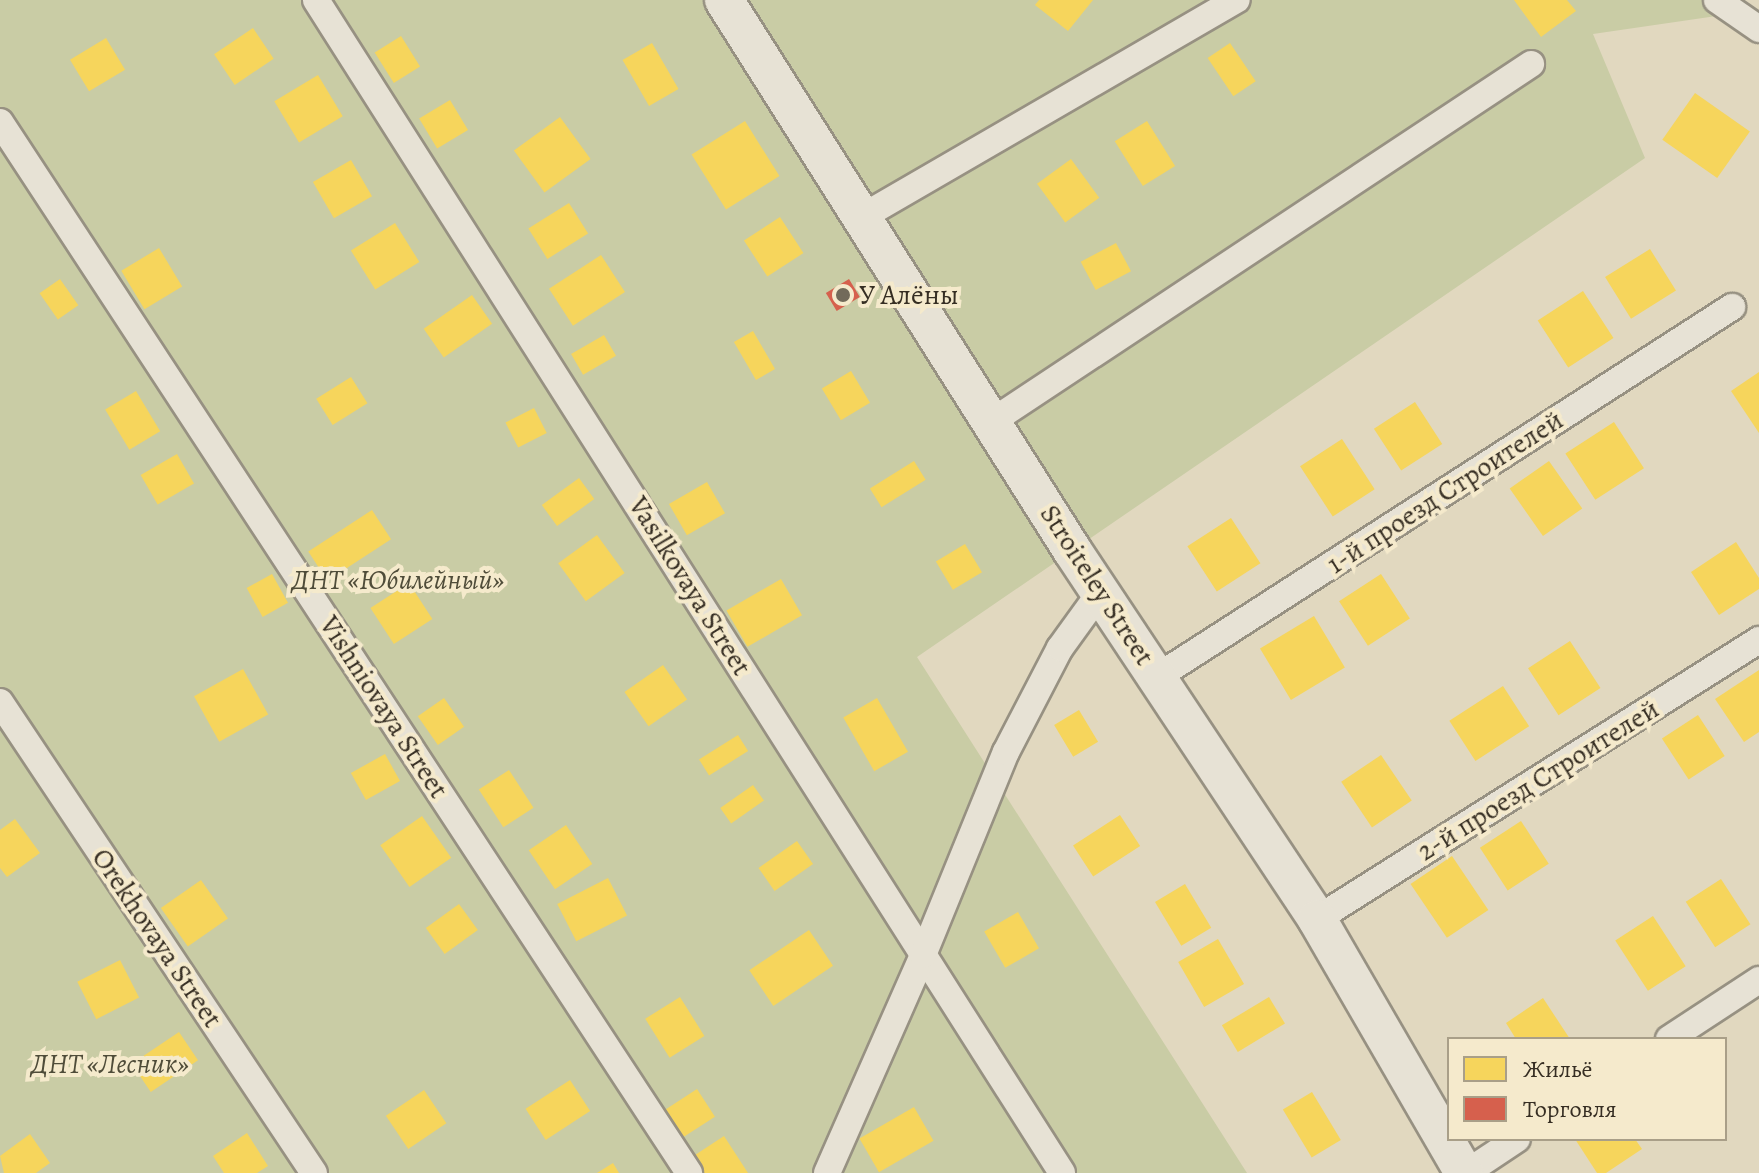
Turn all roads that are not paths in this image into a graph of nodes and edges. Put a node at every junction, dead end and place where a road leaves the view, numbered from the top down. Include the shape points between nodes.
1 (316, 0) edge
2 (724, 0) edge
3 (1237, 0) edge
4 (1732, 4) edge
5 (1759, 29) edge
6 (1531, 64) dead end
7 (0, 122) edge
8 (862, 217) junction
9 (1732, 307) dead end
10 (991, 422) junction
11 (1102, 590) junction
12 (1759, 640) edge
13 (1157, 677) junction
14 (0, 702) edge
15 (1317, 919) junction
16 (923, 955) junction
17 (1759, 980) edge
18 (1672, 1037) edge
19 (1514, 1141) edge
20 (314, 1173) edge
21 (689, 1173) edge
22 (827, 1173) edge
23 (1062, 1173) edge
24 (1465, 1173) edge

1 - 16 street, Vasilkovaya Street
2 - 8 street, Stroiteley Street
3 - 8 street
4 - 5 street
6 - 10 street
7 - 21 street, Vishniovaya Street
8 - 10 street, Stroiteley Street
9 - 13 street, 1-й проезд Строителей
10 - 11 street, Stroiteley Street
11 - 13 street, Stroiteley Street
11 - 16 street via 1060,648 1006,752
12 - 15 street, 2-й проезд Строителей
13 - 15 street, Stroiteley Street
14 - 20 street, Orekhovaya Street
15 - 24 street, Stroiteley Street
16 - 22 street
16 - 23 street, Vasilkovaya Street
17 - 18 street
19 - 24 street

